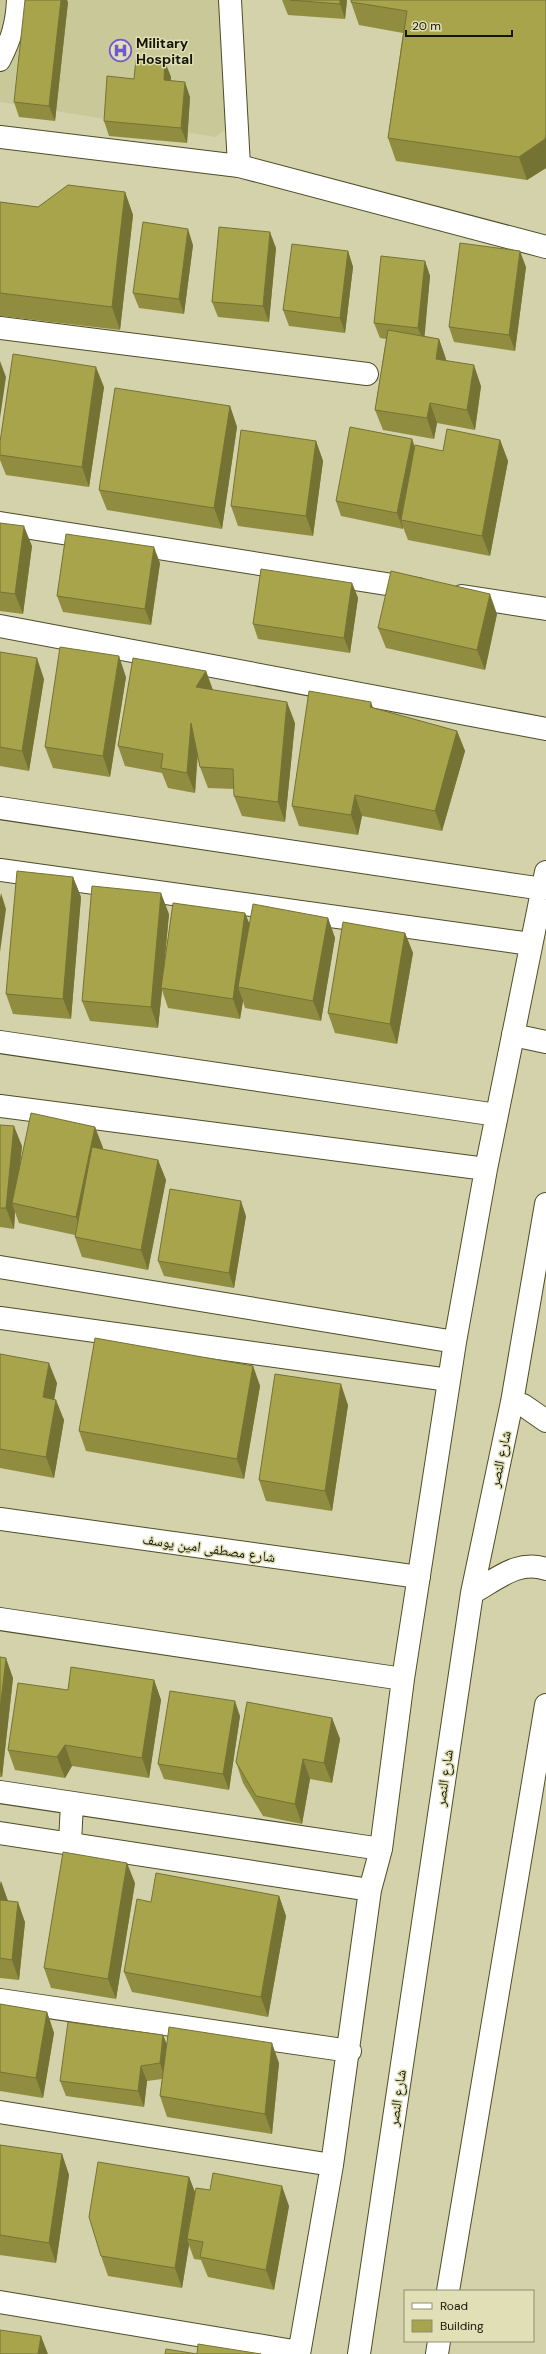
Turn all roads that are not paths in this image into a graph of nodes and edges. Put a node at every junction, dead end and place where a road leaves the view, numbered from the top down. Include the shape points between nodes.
1 (17, 0) edge
2 (230, 0) edge
3 (0, 61) edge
4 (0, 137) edge
5 (239, 166) junction
6 (546, 247) edge
7 (0, 328) edge
8 (368, 374) dead end
9 (0, 523) edge
10 (546, 609) edge
11 (0, 626) edge
12 (546, 729) edge
13 (0, 808) edge
14 (0, 870) edge
15 (544, 880) edge
16 (531, 944) junction
17 (513, 1035) junction
18 (0, 1042) edge
19 (546, 1042) edge
20 (0, 1106) edge
21 (497, 1115) junction
22 (486, 1169) junction
23 (546, 1204) edge
24 (0, 1268) edge
25 (0, 1318) edge
26 (455, 1342) junction
27 (449, 1380) junction
28 (512, 1402) junction
29 (546, 1421) edge
30 (0, 1519) edge
31 (546, 1569) edge
32 (419, 1577) junction
33 (472, 1593) junction
34 (0, 1619) edge
35 (403, 1679) junction
36 (546, 1710) edge
37 (0, 1792) edge
38 (72, 1803) junction
39 (0, 1833) edge
40 (70, 1843) junction
41 (381, 1850) junction
42 (370, 1890) junction
43 (0, 2000) edge
44 (350, 2051) junction
45 (0, 2112) edge
46 (332, 2165) junction
47 (448, 2290) edge
48 (0, 2302) edge
49 (439, 2342) edge
50 (299, 2353) edge
51 (359, 2354) edge
52 (437, 2354) edge

1 - 3 lane via 16,24 10,44
2 - 5 street
4 - 5 street
5 - 6 street
7 - 8 street
9 - 10 street
11 - 12 street
13 - 15 street
14 - 16 street
15 - 16 street
16 - 17 street
17 - 19 street
17 - 21 street
18 - 21 street
20 - 22 street
21 - 22 street
22 - 26 street
23 - 28 street, شارع النصر
24 - 26 street
25 - 27 street
26 - 27 street
27 - 32 street
28 - 29 street via 523,1405
28 - 33 street, شارع النصر
30 - 32 street, شارع مصطفى امين يوسف
31 - 33 street via 523,1565
32 - 35 street
33 - 51 street, شارع النصر
34 - 35 street
35 - 41 street
36 - 47 street
37 - 38 street
38 - 40 street
38 - 41 street
39 - 40 street
40 - 42 street
41 - 42 street
42 - 44 street
43 - 44 street
44 - 46 street
45 - 46 street
46 - 50 street
48 - 50 street
49 - 52 street

